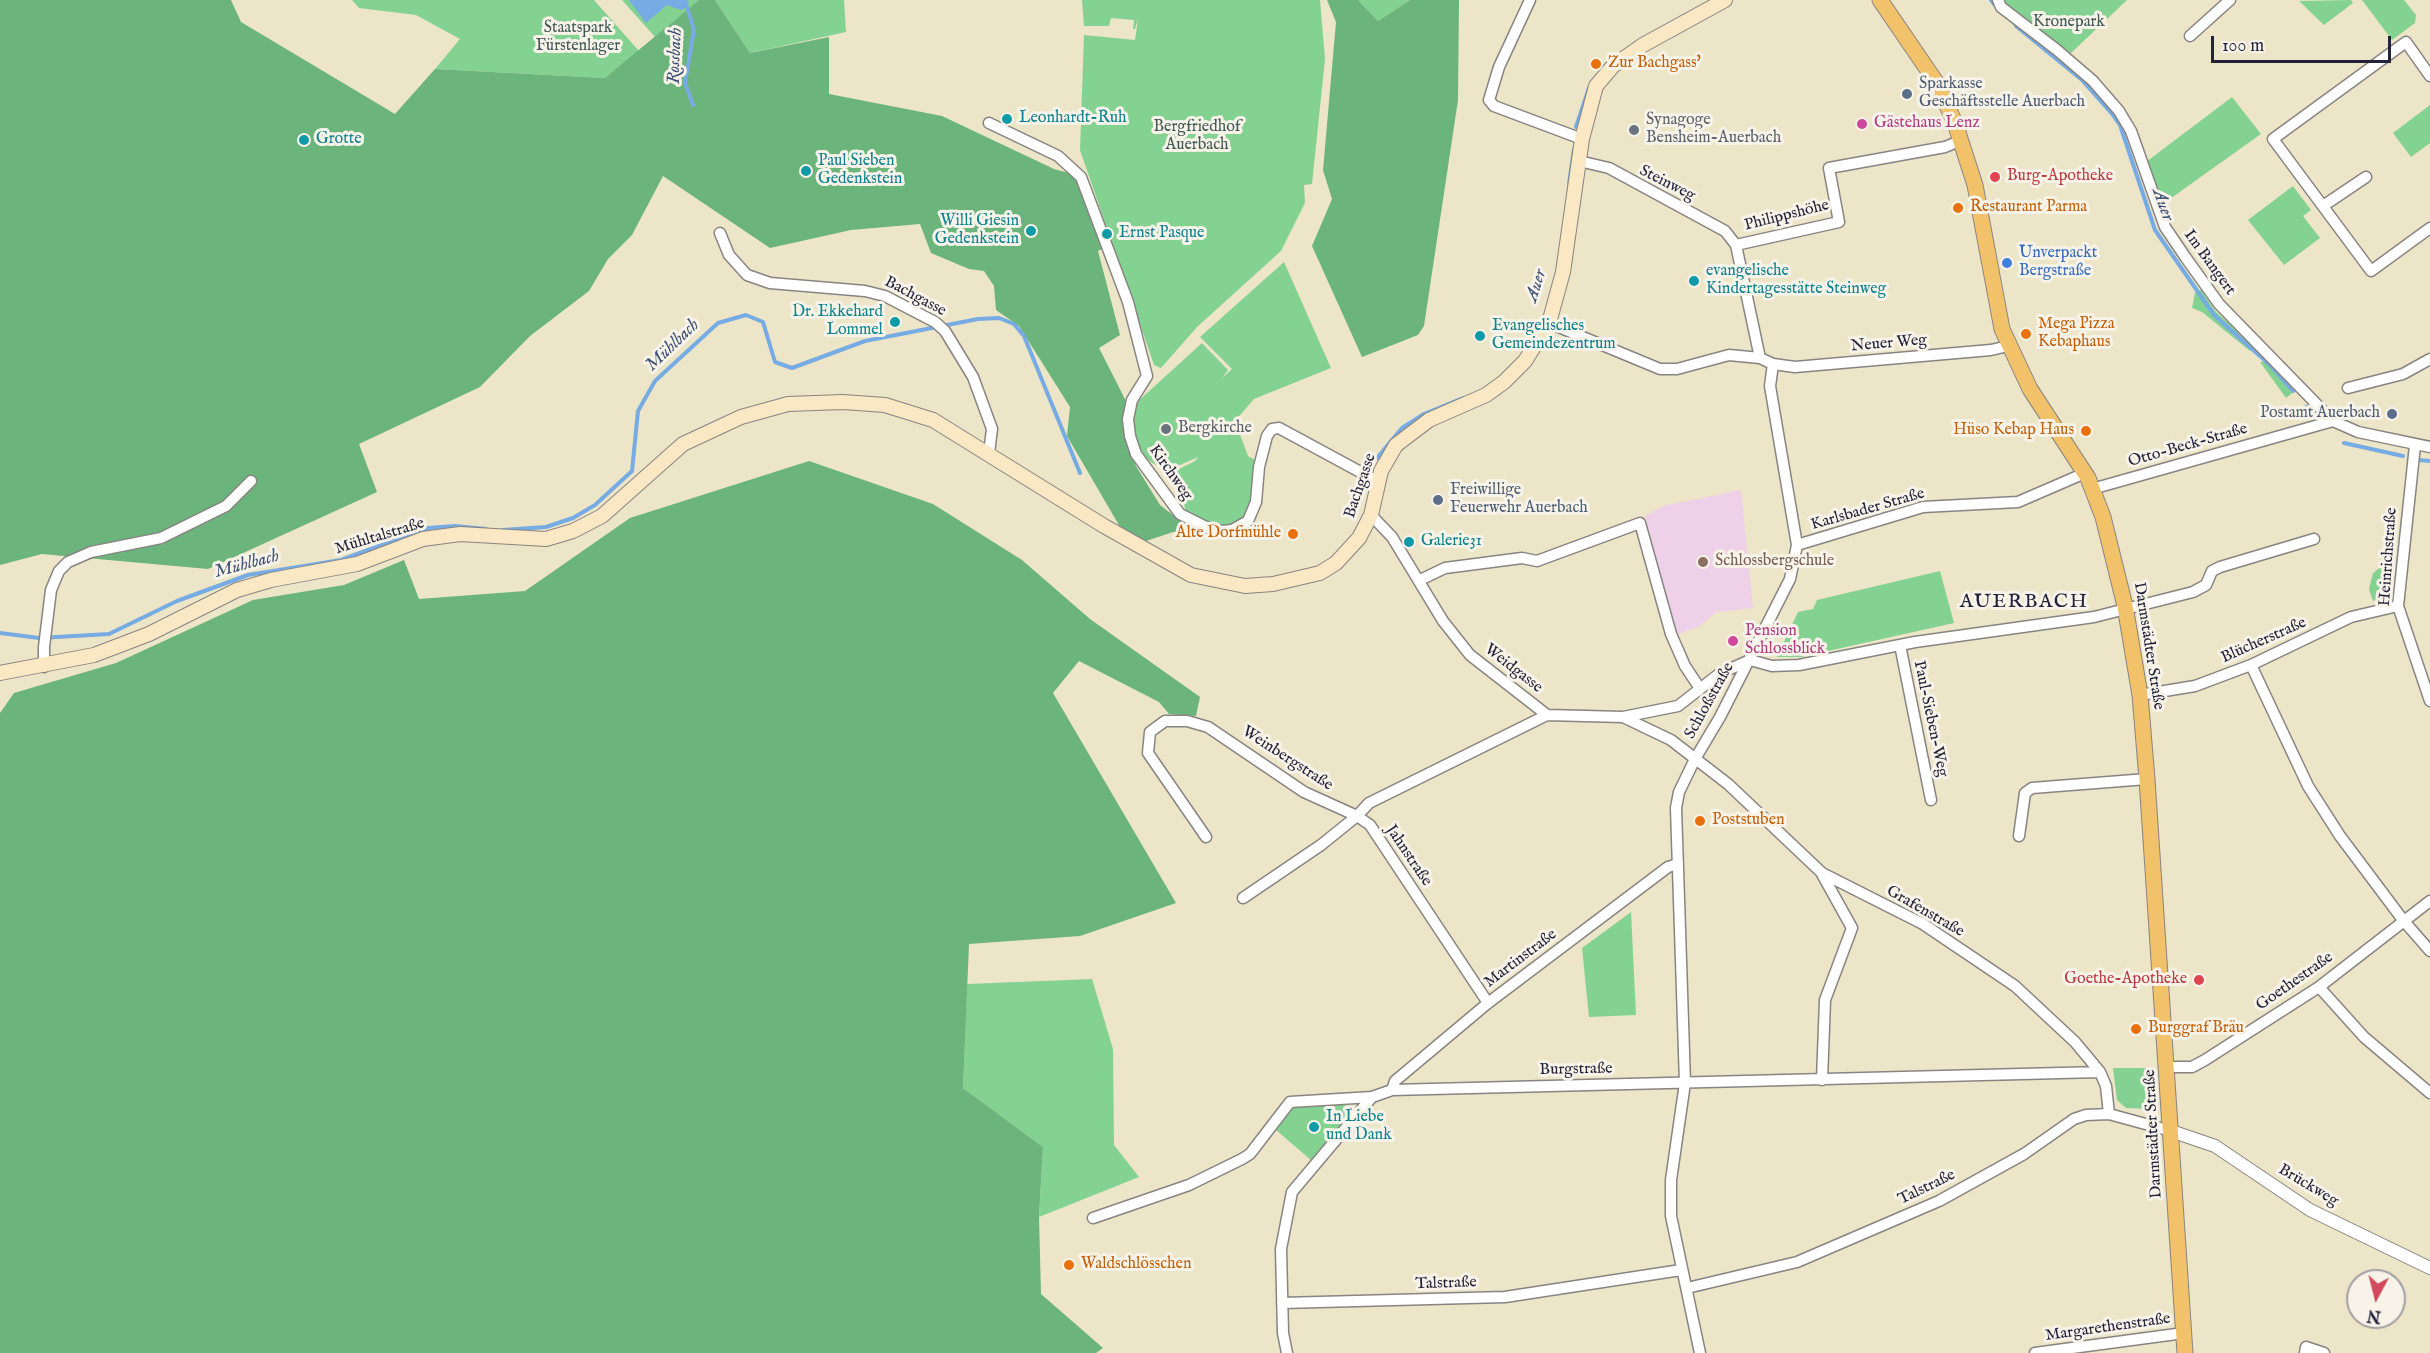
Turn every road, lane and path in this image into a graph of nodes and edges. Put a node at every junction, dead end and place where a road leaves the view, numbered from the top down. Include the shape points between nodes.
1 (1530, 0) edge
2 (1725, 0) edge
3 (1880, 0) edge
4 (1998, 0) edge
5 (2230, 0) edge
6 (2190, 36) dead end
7 (2430, 76) edge
8 (989, 123) dead end
9 (1582, 139) junction
10 (1962, 140) junction
11 (1579, 161) junction
12 (2366, 177) dead end
13 (2323, 206) junction
14 (2430, 228) edge
15 (720, 232) dead end
16 (1736, 245) junction
17 (1550, 324) junction
18 (2008, 346) junction
19 (1760, 358) junction
20 (2430, 359) edge
21 (1773, 364) junction
22 (2348, 388) dead end
23 (2333, 421) junction
24 (2415, 446) junction
25 (2430, 447) edge
26 (988, 453) junction
27 (2085, 473) junction
28 (251, 481) dead end
29 (1377, 481) junction
30 (2092, 489) junction
31 (1371, 515) junction
32 (2313, 539) dead end
33 (1797, 545) junction
34 (1420, 580) junction
35 (2398, 606) junction
36 (2126, 608) junction
37 (1900, 645) junction
38 (1750, 660) junction
39 (2250, 665) junction
40 (44, 667) junction
41 (0, 673) edge
42 (1699, 687) junction
43 (2140, 695) junction
44 (2430, 701) edge
45 (1547, 715) junction
46 (1623, 717) junction
47 (1695, 759) junction
48 (2147, 779) junction
49 (1932, 800) dead end
50 (1357, 816) junction
51 (2019, 836) dead end
52 (1206, 837) dead end
53 (1678, 864) junction
54 (1822, 873) junction
55 (1243, 898) dead end
56 (2430, 901) edge
57 (2403, 920) junction
58 (2430, 951) edge
59 (2319, 987) junction
60 (1488, 1003) junction
61 (2168, 1067) junction
62 (2100, 1072) junction
63 (1822, 1080) junction
64 (1685, 1083) junction
65 (1392, 1090) junction
66 (2430, 1093) edge
67 (1372, 1097) junction
68 (2109, 1114) junction
69 (2171, 1131) junction
70 (1093, 1218) dead end
71 (2430, 1268) edge
72 (1682, 1270) junction
73 (1687, 1288) junction
74 (1282, 1303) junction
75 (2184, 1333) junction
76 (1287, 1353) edge
77 (1700, 1353) edge
78 (2035, 1353) edge
79 (2185, 1353) edge
80 (2305, 1353) edge
81 (2324, 1353) edge

1 - 9 street via 1499,67 1489,100 1494,106
2 - 9 main road, Bachgasse via 1613,66 1596,86
3 - 10 main road, Darmstädter Straße via 1936,81
4 - 23 street, Im Bangert via 2001,7 2093,81 2119,111 2131,131 2165,226 2180,249 2218,304
5 - 6 street
7 - 13 street via 2406,42 2273,139
8 - 29 street, Kirchweg via 1058,156 1081,177 1122,285 1147,376 1132,400 1130,436 1136,454 1180,514 1223,531 1248,521 1256,502 1264,446 1272,429 1279,429
9 - 11 main road, Bachgasse
10 - 16 street, Philippshöhe via 1945,147 1829,168 1839,222
10 - 18 main road, Darmstädter Straße
11 - 16 street, Steinweg via 1609,168 1725,231
11 - 17 main road, Bachgasse via 1563,272
12 - 13 street
13 - 14 street via 2371,271
15 - 26 street, Bachgasse via 729,255 747,275 770,283 875,293 941,328 973,377 981,398 992,429
16 - 19 street
17 - 19 street via 1660,369 1677,369 1729,355
17 - 29 main road, Bachgasse via 1525,361 1504,382 1406,435 1390,453
18 - 21 street, Neuer Weg via 1795,367
18 - 27 main road, Darmstädter Straße via 2030,389
19 - 21 street
20 - 22 street via 2403,374
21 - 33 street, Schloßstraße via 1770,386
23 - 24 street via 2358,432
23 - 30 street, Otto-Beck-Straße
24 - 25 street
24 - 35 street, Heinrichstraße
26 - 31 main road, Bachgasse via 1169,564 1213,581 1245,586 1273,584 1320,573 1350,551
26 - 40 main road, Mühltalstraße via 933,420 885,405 788,404 741,417 683,444 602,516 573,531 546,539 460,534 423,539 357,564 237,590 149,634 94,655
27 - 30 main road, Darmstädter Straße
27 - 33 street, Karlsbader Straße via 2018,502 1923,507
28 - 40 street via 226,506 161,538 91,552 68,562 54,580
29 - 31 main road, Bachgasse
30 - 36 main road, Darmstädter Straße via 2111,544
31 - 34 street, Weidgasse via 1392,537
32 - 36 street via 2220,567 2212,571 2206,585 2193,592
33 - 38 street, Schloßstraße via 1790,579
34 - 42 street via 1445,568 1522,558 1537,561 1640,523 1671,634
34 - 45 street, Weidgasse via 1443,621 1470,655
35 - 39 street, Blücherstraße via 2352,617
35 - 44 street, Heinrichstraße
36 - 37 street
36 - 43 main road, Darmstädter Straße
37 - 38 street via 1799,665 1772,666
37 - 49 street, Paul-Sieben-Weg
38 - 42 street
38 - 47 street, Schloßstraße
39 - 43 street, Blücherstraße via 2195,686
39 - 57 street via 2308,786
40 - 41 main road, Mühltalstraße
42 - 46 street via 1678,705
43 - 48 main road, Darmstädter Straße
45 - 46 street, Weidgasse
45 - 50 street via 1369,803
46 - 47 street, Weidgasse via 1671,740
47 - 53 street, Schloßstraße via 1676,808
47 - 54 street, Grafenstraße via 1728,784
48 - 51 street via 2032,788 2025,793
48 - 61 main road, Darmstädter Straße
50 - 52 street, Weinbergstraße via 1304,792 1208,727 1187,721 1165,721 1150,732 1149,753
50 - 55 street
50 - 60 street, Jahnstraße via 1378,836
53 - 60 street, Martinstraße via 1668,867
53 - 64 street, Schloßstraße
54 - 62 street, Grafenstraße via 1923,924 2015,986 2075,1042
54 - 63 street via 1851,928 1825,1000
56 - 57 street, Goethestraße
57 - 58 street
57 - 59 street, Goethestraße
59 - 61 street, Goethestraße via 2192,1067
59 - 66 street via 2364,1037
60 - 65 street, Martinstraße via 1395,1082
61 - 69 main road, Darmstädter Straße
62 - 63 street, Burgstraße
62 - 68 street, Grafenstraße
63 - 64 street, Burgstraße
64 - 65 street, Burgstraße
64 - 72 street, Schloßstraße via 1671,1180 1671,1216
65 - 67 street, Burgstraße
67 - 70 street, Burgstraße via 1290,1102 1250,1154 1233,1165 1189,1185
67 - 74 street via 1292,1192 1281,1249
68 - 69 street, Talstraße
68 - 73 street, Talstraße via 2074,1119 2024,1154 1939,1201 1797,1262
69 - 71 street, Brückweg via 2215,1146 2310,1210
69 - 75 main road, Darmstädter Straße
72 - 73 street, Schloßstraße
72 - 74 street, Talstraße via 1505,1297
73 - 77 street, Schloßstraße
74 - 76 street
75 - 78 street, Margarethenstraße
75 - 79 main road, Darmstädter Straße
80 - 81 street via 2306,1347

